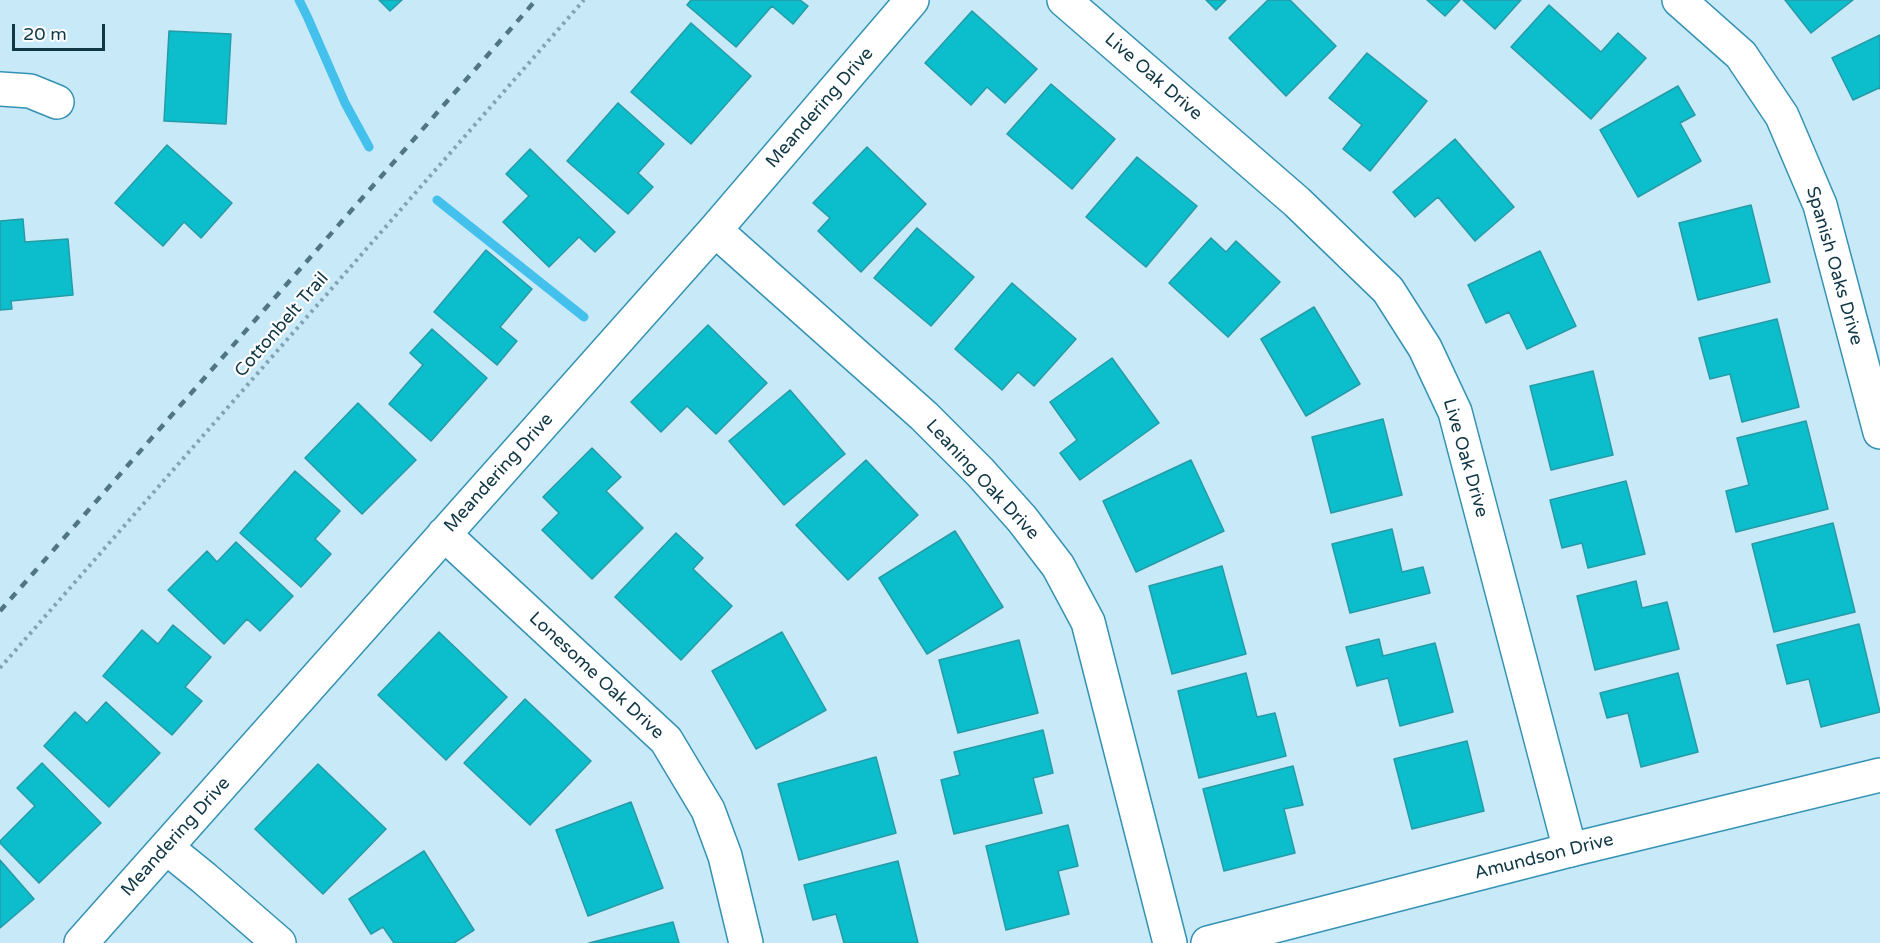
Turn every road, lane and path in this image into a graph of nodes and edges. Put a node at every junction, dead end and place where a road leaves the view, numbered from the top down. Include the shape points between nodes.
1 (584, 0) edge
2 (912, 0) edge
3 (1064, 0) edge
4 (1678, 0) edge
5 (0, 88) edge
6 (57, 102) dead end
7 (715, 230) junction
8 (1880, 432) edge
9 (444, 534) junction
10 (0, 668) edge
11 (1880, 775) edge
12 (167, 848) junction
13 (1570, 850) junction
14 (81, 943) edge
15 (279, 943) edge
16 (746, 943) edge
17 (1170, 943) edge
18 (1208, 943) edge

1 - 10 path, Cottonbelt Trail
2 - 7 street, Meandering Drive
3 - 13 street, Live Oak Drive via 1297,202 1388,290 1425,348 1455,412
4 - 8 street, Spanish Oaks Drive via 1741,55 1782,116 1820,205
5 - 6 street via 30,91
7 - 9 street, Meandering Drive
7 - 17 street, Leaning Oak Drive via 924,416 1022,519 1058,566 1088,622
9 - 12 street, Meandering Drive
9 - 16 street, Lonesome Oak Drive via 666,740 708,810 725,856
11 - 13 street, Amundson Drive
12 - 14 street, Meandering Drive
12 - 15 street
13 - 18 street, Amundson Drive

